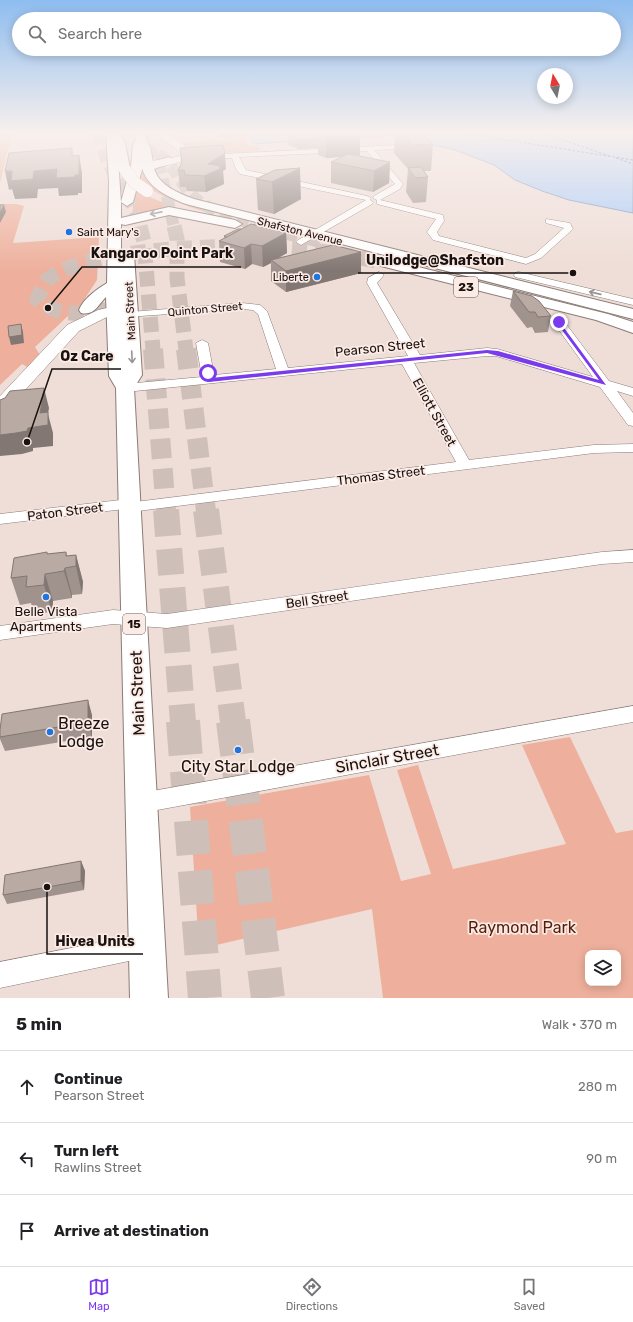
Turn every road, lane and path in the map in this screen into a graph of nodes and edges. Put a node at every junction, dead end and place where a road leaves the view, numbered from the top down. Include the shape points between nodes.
1 (118, 179) edge
2 (131, 179) edge
3 (134, 179) edge
4 (154, 179) edge
5 (274, 179) edge
6 (394, 179) edge
7 (373, 200) junction
8 (125, 220) junction
9 (549, 221) dead end
10 (235, 224) junction
11 (315, 234) junction
12 (301, 242) junction
13 (526, 261) junction
14 (382, 265) junction
15 (519, 280) junction
16 (113, 286) junction
17 (633, 302) edge
18 (123, 308) junction
19 (87, 310) junction
20 (633, 314) edge
21 (633, 320) edge
22 (559, 322) dead end
23 (73, 328) junction
24 (633, 328) edge
25 (202, 343) tunnel mouth
26 (411, 359) junction
27 (283, 372) junction
28 (209, 380) junction
29 (604, 384) junction
30 (125, 388) junction
31 (633, 392) edge
32 (0, 407) edge
33 (633, 422) edge
34 (633, 448) edge
35 (465, 465) junction
36 (130, 505) junction
37 (0, 519) edge
38 (633, 556) edge
39 (134, 619) junction
40 (0, 633) edge
41 (633, 714) edge
42 (141, 803) junction
43 (148, 944) junction
44 (0, 975) edge
45 (149, 998) edge

1 - 16 main road, Main Street / 15
2 - 10 main road, Shafston Avenue / 23, bridge via 147,192 174,205
3 - 8 main road, Main Street / 15 via 130,184
4 - 11 main road, Shafston Avenue / 23 via 158,184 183,199
5 - 7 street
6 - 7 street via 399,184 397,187
7 - 11 street
7 - 13 street via 440,217 432,232 436,238
10 -> 8 main road via 173,211
8 - 18 main road, Main Street / 15
9 - 13 street via 567,225 569,229 538,256
10 - 12 main road, Shafston Avenue / 23
11 - 12 street
11 - 15 main road, Shafston Avenue / 23
12 - 24 main road, Shafston Avenue / 23 via 412,274
13 - 15 street via 528,265
14 - 21 main road
14 - 24 main road via 602,317
14 - 26 street, Elliott Street via 372,283
17 -> 15 street, Shafston Avenue
15 - 20 main road, Shafston Avenue / 23
16 - 18 main road, Main Street / 15
16 - 19 main road via 104,291
18 - 19 main road
18 - 23 main road via 99,314
18 - 27 street, Quinton Street via 256,307 263,313
18 - 30 main road, Main Street / 15 via 133,375
19 - 23 main road via 75,321
22 - 29 street
23 - 32 main road
25 - 28 street
26 - 27 street, Pearson Street
26 - 29 street, Pearson Street via 492,352
26 - 35 street, Elliott Street
27 - 28 street, Pearson Street
28 - 30 street, Pearson Street
29 - 31 street, Pearson Street
29 - 33 street
30 - 36 main road, Main Street / 15
34 - 35 street, Thomas Street via 594,449
35 - 36 street, Thomas Street
36 - 37 street, Paton Street
36 - 39 main road, Main Street / 15
38 - 39 street, Bell Street via 602,558 167,621
39 - 40 street, Bell Street via 107,617
39 - 42 main road, Main Street / 15
41 - 42 street, Sinclair Street
42 - 43 main road, Main Street / 15
43 - 44 street
43 - 45 main road, Main Street / 15

